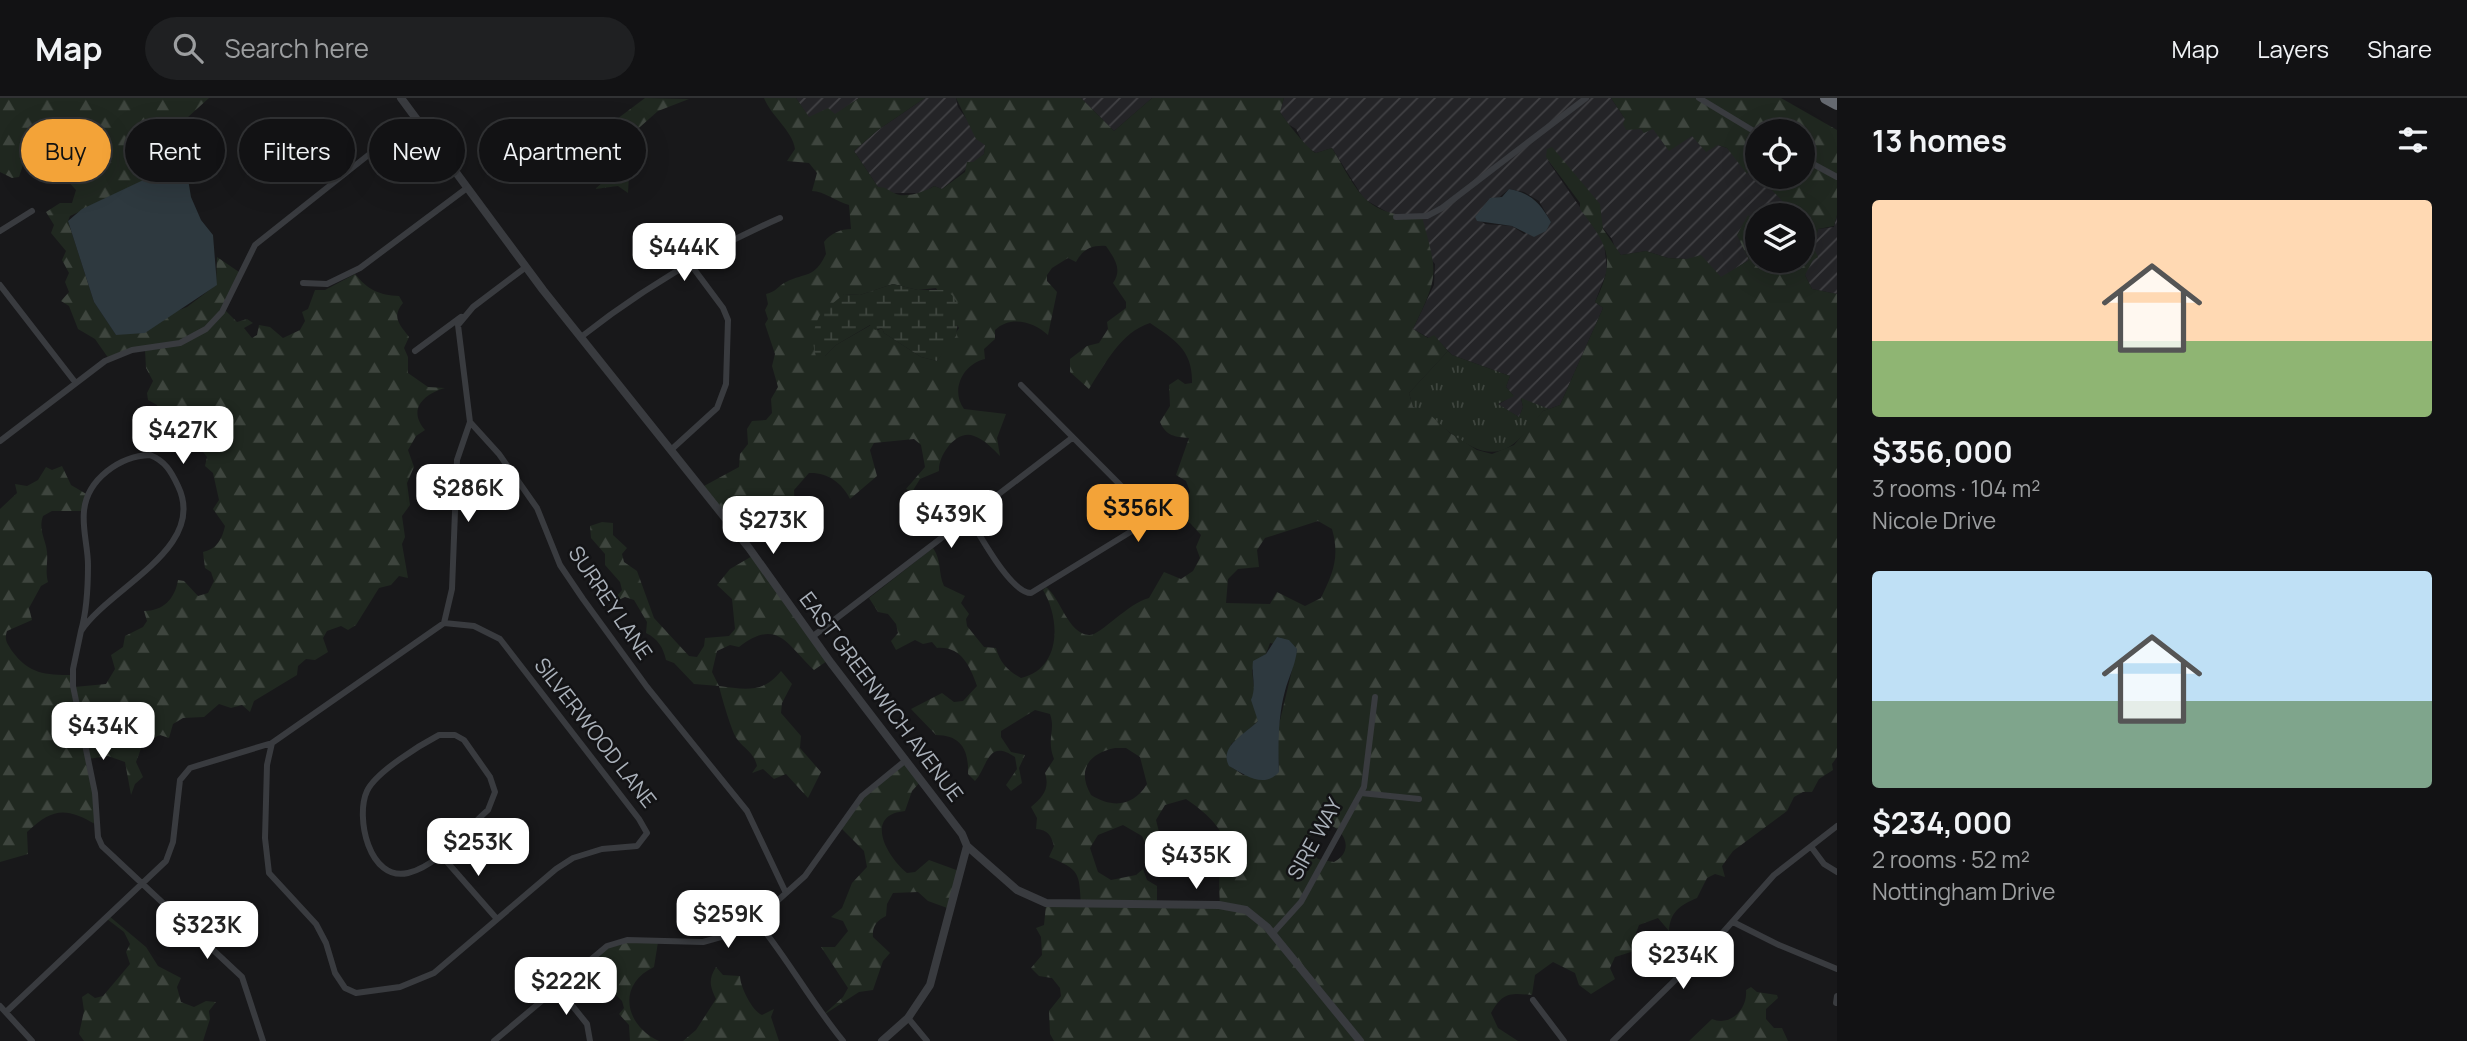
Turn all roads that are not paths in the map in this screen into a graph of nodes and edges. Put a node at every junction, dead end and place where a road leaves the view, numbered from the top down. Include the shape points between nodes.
1 (401, 98) edge
2 (1586, 98) edge
3 (1699, 98) edge
4 (1826, 98) edge
5 (1837, 104) edge
6 (415, 118) junction
7 (1745, 126) edge
8 (1815, 166) edge
9 (1837, 177) edge
10 (467, 188) junction
11 (32, 211) dead end
12 (780, 218) dead end
13 (1396, 218) dead end
14 (0, 231) edge
15 (691, 264) junction
16 (526, 267) junction
17 (303, 283) dead end
18 (0, 285) edge
19 (463, 315) junction
20 (582, 337) junction
21 (415, 351) dead end
22 (75, 382) junction
23 (1021, 385) dead end
24 (470, 422) junction
25 (2, 436) edge
26 (1072, 438) junction
27 (672, 449) junction
28 (970, 519) junction
29 (444, 623) junction
30 (81, 631) junction
31 (812, 638) junction
32 (1375, 697) dead end
33 (272, 744) junction
34 (906, 760) junction
35 (1361, 793) junction
36 (1419, 799) dead end
37 (1837, 826) edge
38 (967, 846) junction
39 (1812, 848) junction
40 (440, 854) junction
41 (1837, 872) edge
42 (142, 885) junction
43 (785, 891) junction
44 (497, 919) junction
45 (756, 920) junction
46 (1733, 922) junction
47 (1273, 933) junction
48 (1837, 969) edge
49 (558, 988) junction
50 (1532, 1000) dead end
51 (0, 1006) edge
52 (6, 1012) junction
53 (908, 1018) junction
54 (32, 1041) edge
55 (264, 1041) edge
56 (494, 1041) edge
57 (590, 1041) edge
58 (844, 1041) edge
59 (882, 1041) edge
60 (927, 1041) edge
61 (1360, 1041) edge
62 (1564, 1041) edge
63 (1613, 1041) edge

1 - 6 street, EAST GREENWICH AVENUE
2 - 13 street via 1443,208 1427,216
3 - 7 street
4 - 5 highway
6 - 10 street, EAST GREENWICH AVENUE
6 - 22 street via 255,245 222,313 206,329 165,348 119,354
8 - 9 street
10 - 16 street, EAST GREENWICH AVENUE
10 - 17 street via 360,268 327,284
11 - 14 street
12 - 15 street
15 - 20 street via 645,289
15 - 27 street via 728,320 726,384 717,408
16 - 19 street
16 - 20 street, EAST GREENWICH AVENUE
18 - 22 street
19 - 21 street
19 - 24 street via 457,334
20 - 27 street, EAST GREENWICH AVENUE
22 - 25 street
23 - 26 street
24 - 29 street via 457,460 452,589
24 - 43 street, SURREY LANE via 537,508 560,565 583,599 747,811
26 - 28 street
26 - 28 street via 1153,518 1031,593 1019,590
27 - 31 street, EAST GREENWICH AVENUE
28 - 31 street
29 - 33 street
29 - 44 street, SILVERWOOD LANE via 474,626 500,639 647,833 637,846 602,849 573,858
30 - 30 street via 175,540 184,514 183,500 167,466 158,459 137,456 122,461 104,474 87,498 88,582
30 - 42 street via 73,686 95,793 98,837 109,855
31 - 34 street, EAST GREENWICH AVENUE
32 - 35 street, SIRE WAY
33 - 42 street via 190,768 177,792 170,854
33 - 44 street, SILVERWOOD LANE via 265,838 270,873 322,933 345,988 365,993 421,980 452,960
34 - 38 street, EAST GREENWICH AVENUE
34 - 43 street via 862,796 820,859
35 - 36 street, SIRE WAY
35 - 47 street, SIRE WAY via 1301,902
37 - 39 street
38 - 47 street, EAST GREENWICH AVENUE via 1035,900 1066,905 1237,907
38 - 53 street via 930,985
39 - 41 street
39 - 46 street via 1774,875
40 - 40 street via 410,873 389,871 369,849 363,804 367,790 379,777 432,739 448,734 464,740 490,776 495,792 488,810
40 - 44 street
42 - 52 street
42 - 55 street via 242,977
43 - 45 street
45 - 49 street via 704,942 617,942 596,953
45 - 58 street
46 - 48 street
46 - 63 street
47 - 61 street, EAST GREENWICH AVENUE
49 - 56 street
49 - 57 street via 587,1024
50 - 62 street
51 - 52 street
52 - 54 street
53 - 59 street
53 - 60 street

